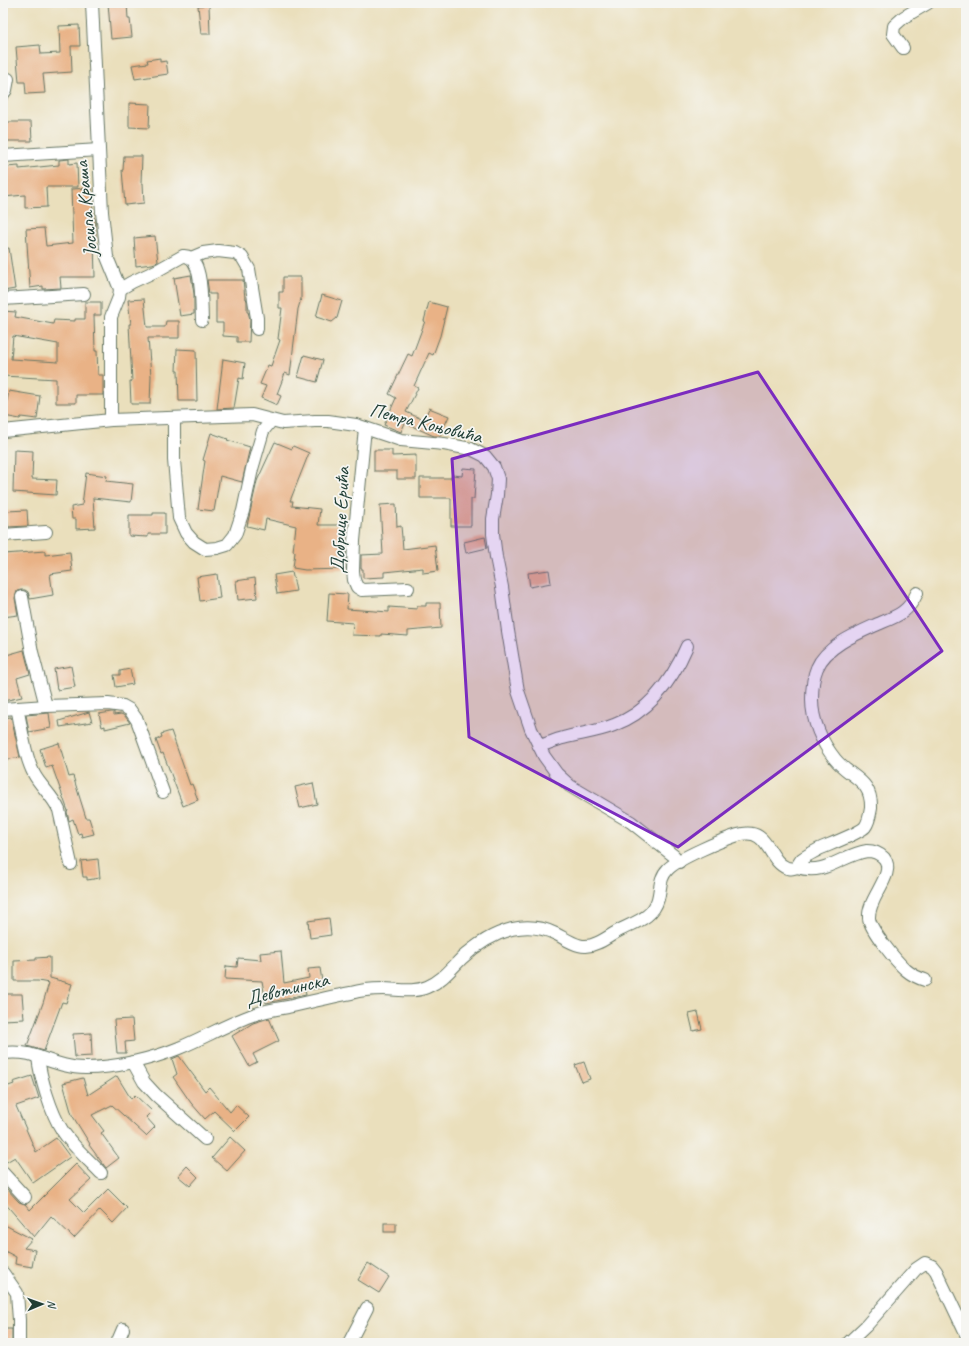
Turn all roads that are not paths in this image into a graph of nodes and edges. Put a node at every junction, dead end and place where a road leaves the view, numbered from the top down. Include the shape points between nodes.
1 (92, 3) edge
2 (928, 3) edge
3 (902, 48) dead end
4 (8, 79) dead end
5 (3, 94) edge
6 (99, 150) junction
7 (3, 156) edge
8 (191, 258) junction
9 (120, 289) junction
10 (84, 294) dead end
11 (3, 299) edge
12 (202, 320) dead end
13 (257, 329) dead end
14 (174, 418) junction
15 (111, 420) junction
16 (271, 421) junction
17 (365, 428) junction
18 (3, 431) edge
19 (46, 532) dead end
20 (3, 535) edge
21 (408, 588) dead end
22 (917, 593) dead end
23 (22, 597) dead end
24 (687, 646) dead end
25 (46, 706) junction
26 (17, 708) junction
27 (3, 709) edge
28 (540, 746) junction
29 (163, 792) dead end
30 (679, 862) junction
31 (71, 864) dead end
32 (797, 867) junction
33 (925, 980) dead end
34 (3, 1053) edge
35 (38, 1057) junction
36 (133, 1062) junction
37 (205, 1139) dead end
38 (3, 1173) edge
39 (101, 1173) dead end
40 (25, 1197) dead end
41 (3, 1273) edge
42 (367, 1308) dead end
43 (123, 1329) dead end
44 (966, 1334) edge
45 (19, 1343) edge
46 (117, 1343) edge
47 (349, 1343) edge
48 (848, 1343) edge

1 - 6 street, Јосипа Краша
2 - 3 street via 894,26 894,34
4 - 5 street
6 - 7 street
6 - 9 street, Јосипа Краша via 107,257
8 - 9 street via 183,256
8 - 12 street via 199,277
8 - 13 street via 218,251 242,257 249,269
9 - 15 street via 110,317
10 - 11 street
14 - 15 street, Петра Коњовића
14 - 16 street, Петра Коњовића via 252,415
14 - 16 street via 174,460 179,518 186,533 205,549 227,545 235,534 263,431
15 - 18 street
16 - 17 street, Петра Коњовића via 328,421
17 - 21 street, Добрице Ерића via 354,541 354,580 357,587 362,590
17 - 28 street, Петра Коњовића via 401,440 471,449 485,456 494,467 498,479 493,534 508,631 518,691
19 - 20 street
22 - 32 street via 905,611 844,640 824,657 817,668 812,700 816,724 824,744 835,760 866,786 870,796 870,818 864,828 805,857
23 - 25 street via 32,652
24 - 28 street via 670,679 640,711 612,726
25 - 26 street
25 - 29 street via 108,704 123,706 130,710 137,720
26 - 27 street
26 - 31 street via 30,766 39,782 56,802
28 - 30 street, Петра Коњовића via 550,766 567,783 631,822
30 - 32 street, Девотинска via 713,845 753,834 760,838 784,866
30 - 36 street, Девотинска via 665,872 657,901 647,916 596,944 579,946 547,930 519,928 481,943 434,984 417,990 365,990 252,1015 180,1048
32 - 33 street via 823,868 867,851 882,856 887,867 886,875 871,904 869,918 892,956 906,970
34 - 35 street, Девотинска via 20,1052
35 - 36 street, Девотинска via 84,1068
35 - 39 street via 46,1093 61,1129
36 - 37 street via 144,1082 156,1095
38 - 40 street
41 - 45 street via 17,1293
42 - 47 street
43 - 46 street
44 - 48 street via 936,1271 925,1263 916,1269

